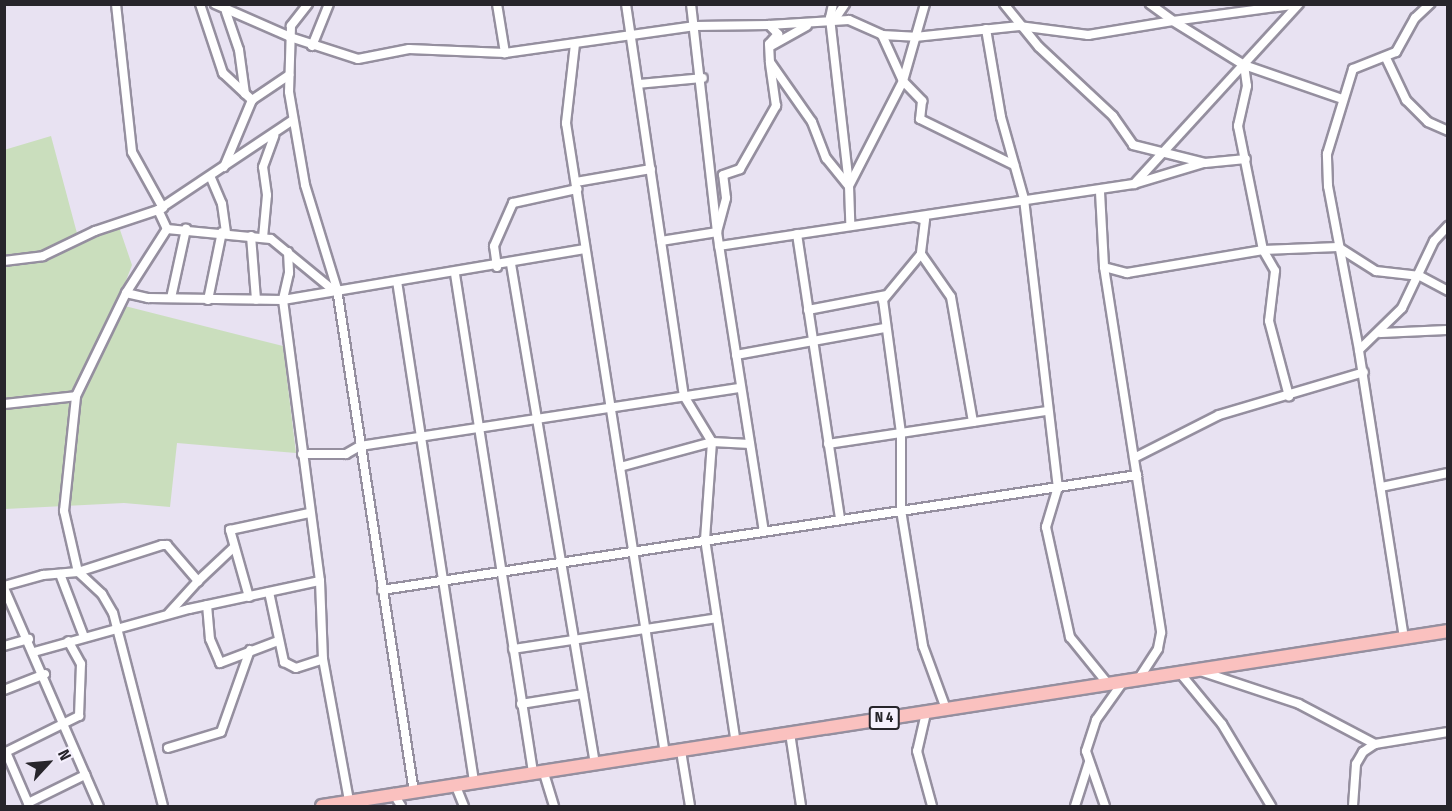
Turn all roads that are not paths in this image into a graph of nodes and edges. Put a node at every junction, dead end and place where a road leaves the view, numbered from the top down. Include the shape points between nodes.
1 (116, 4) edge
2 (200, 4) edge
3 (215, 4) edge
4 (308, 4) edge
5 (329, 4) edge
6 (496, 4) edge
7 (626, 4) edge
8 (691, 4) edge
9 (833, 4) edge
10 (845, 4) edge
11 (925, 4) edge
12 (1004, 4) edge
13 (1150, 4) edge
14 (1430, 4) edge
15 (1295, 6) edge
16 (226, 12) junction
17 (833, 19) junction
18 (1173, 21) junction
19 (814, 22) junction
20 (769, 25) junction
21 (695, 26) junction
22 (1020, 26) junction
23 (987, 29) junction
24 (630, 33) junction
25 (882, 35) junction
26 (290, 37) junction
27 (915, 37) junction
28 (575, 44) junction
29 (312, 45) junction
30 (505, 53) junction
31 (1386, 58) junction
32 (770, 62) junction
33 (1244, 65) junction
34 (289, 75) junction
35 (703, 78) junction
36 (903, 81) junction
37 (638, 84) junction
38 (249, 97) junction
39 (1342, 99) junction
40 (294, 120) junction
41 (1448, 130) edge
42 (274, 136) junction
43 (1161, 153) junction
44 (1246, 159) junction
45 (1205, 163) junction
46 (1014, 165) junction
47 (224, 167) junction
48 (651, 169) junction
49 (211, 178) junction
50 (1134, 184) junction
51 (576, 186) junction
52 (849, 186) junction
53 (1100, 192) junction
54 (1024, 199) junction
55 (160, 209) junction
56 (914, 217) junction
57 (850, 224) junction
58 (1448, 226) edge
59 (167, 229) junction
60 (186, 229) junction
61 (717, 232) junction
62 (224, 233) junction
63 (797, 234) junction
64 (251, 236) junction
65 (263, 238) junction
66 (661, 241) junction
67 (719, 246) junction
68 (1338, 247) junction
69 (585, 249) junction
70 (1263, 250) junction
71 (288, 252) junction
72 (921, 254) junction
73 (4, 261) edge
74 (511, 264) junction
75 (497, 267) junction
76 (1104, 267) junction
77 (455, 274) junction
78 (1420, 276) junction
79 (397, 281) junction
80 (335, 290) junction
81 (1448, 291) edge
82 (126, 293) junction
83 (886, 295) junction
84 (171, 298) junction
85 (208, 300) junction
86 (256, 300) junction
87 (282, 300) junction
88 (808, 310) junction
89 (885, 328) junction
90 (1448, 330) edge
91 (1380, 333) junction
92 (813, 341) junction
93 (1359, 350) junction
94 (736, 355) junction
95 (1364, 372) junction
96 (741, 388) junction
97 (76, 396) junction
98 (684, 396) junction
99 (1289, 396) junction
100 (4, 404) edge
101 (612, 408) junction
102 (1046, 411) junction
103 (540, 418) junction
104 (973, 422) junction
105 (479, 428) junction
106 (901, 433) junction
107 (420, 437) junction
108 (712, 442) junction
109 (750, 444) junction
110 (828, 444) junction
111 (360, 446) junction
112 (302, 454) junction
113 (1134, 458) junction
114 (620, 467) junction
115 (1448, 473) edge
116 (1137, 475) junction
117 (1058, 487) junction
118 (1381, 487) junction
119 (901, 510) junction
120 (309, 513) junction
121 (840, 519) junction
122 (764, 531) junction
123 (705, 539) junction
124 (233, 548) junction
125 (632, 551) junction
126 (562, 561) junction
127 (501, 570) junction
128 (78, 572) junction
129 (60, 574) junction
130 (198, 581) junction
131 (320, 581) junction
132 (443, 582) junction
133 (4, 587) edge
134 (382, 590) junction
135 (269, 592) junction
136 (249, 597) junction
137 (207, 605) junction
138 (166, 616) junction
139 (717, 618) junction
140 (642, 627) junction
141 (119, 630) junction
142 (1448, 631) edge
143 (84, 637) junction
144 (574, 638) junction
145 (1404, 638) junction
146 (29, 639) junction
147 (68, 641) junction
148 (278, 641) junction
149 (4, 646) edge
150 (513, 649) junction
151 (250, 650) junction
152 (34, 652) junction
153 (323, 659) junction
154 (1197, 669) junction
155 (1180, 673) junction
156 (45, 674) junction
157 (1138, 680) junction
158 (1123, 682) junction
159 (1108, 684) junction
160 (4, 690) edge
161 (583, 694) junction
162 (521, 704) junction
163 (946, 709) junction
164 (926, 712) junction
165 (66, 724) junction
166 (1448, 732) edge
167 (790, 733) junction
168 (736, 743) junction
169 (1375, 744) junction
170 (168, 748) dead end
171 (681, 751) junction
172 (5, 753) edge
173 (665, 754) junction
174 (1089, 762) junction
175 (595, 764) junction
176 (538, 771) junction
177 (85, 775) junction
178 (474, 781) junction
179 (455, 784) junction
180 (414, 792) junction
181 (393, 793) junction
182 (349, 800) junction
183 (323, 806) edge
184 (99, 807) edge
185 (163, 807) edge
186 (401, 807) edge
187 (464, 807) edge
188 (554, 807) edge
189 (690, 807) edge
190 (801, 807) edge
191 (932, 807) edge
192 (1075, 807) edge
193 (1105, 807) edge
194 (1270, 807) edge
195 (1353, 807) edge

1 - 55 street via 132,152
2 - 38 street via 223,73
3 - 16 street
4 - 26 street via 294,20
5 - 29 street
6 - 30 street
7 - 24 street
8 - 21 street
9 - 17 street
10 - 17 street
11 - 27 street
12 - 22 street
13 - 18 street
14 - 31 street via 1415,18 1396,51
15 - 18 street
15 - 33 street
16 - 26 street
16 - 38 street
17 - 19 street
17 - 25 street via 849,20
17 - 52 street
18 - 22 street via 1088,35
18 - 33 street
19 - 20 street
19 - 32 street via 771,45
20 - 21 street
20 - 32 street via 778,34 769,44
21 - 24 street
21 - 35 street
22 - 23 street
22 - 43 street via 1113,116 1133,145
23 - 27 street
23 - 46 street
24 - 28 street
24 - 37 street
25 - 27 street
25 - 36 street
26 - 29 street
26 - 34 street
27 - 36 street
28 - 30 street
28 - 51 street via 566,123
29 - 30 street via 358,59 409,49
31 - 39 street via 1353,69
31 - 41 street via 1406,100 1428,122
32 - 52 street via 812,122 826,158
32 - 61 street via 776,106 740,170 723,175 726,198
33 - 39 street
33 - 43 street
33 - 44 street via 1247,86 1239,126
34 - 38 street
34 - 40 street
35 - 37 street
35 - 61 street
36 - 46 street via 922,101 920,119
36 - 52 street
37 - 48 street
38 - 47 street
39 - 68 street via 1327,154
40 - 42 street
40 - 80 street via 305,185
42 - 47 street
42 - 65 street via 263,167 267,195
43 - 45 street
43 - 50 street
44 - 45 street
44 - 70 street
45 - 50 street
46 - 54 street
47 - 49 street
48 - 51 street
48 - 66 street
49 - 55 street
49 - 62 street via 222,204
50 - 53 street
51 - 69 street
51 - 75 street via 513,203 494,246
52 - 57 street
53 - 54 street
53 - 76 street
54 - 56 street
54 - 102 street
55 - 59 street
55 - 73 street via 95,231 43,256
56 - 57 street
56 - 72 street via 925,220
57 - 63 street
58 - 78 street via 1434,241
59 - 60 street
59 - 82 street
60 - 62 street
60 - 84 street
61 - 66 street
61 - 67 street
62 - 64 street
62 - 85 street
63 - 67 street
63 - 88 street
64 - 65 street
64 - 86 street
65 - 71 street
66 - 98 street
67 - 94 street
68 - 70 street
68 - 78 street via 1376,271
68 - 93 street
69 - 74 street
69 - 101 street
70 - 76 street via 1127,273
70 - 99 street via 1275,271 1269,321
71 - 80 street
71 - 87 street via 289,273
72 - 83 street
72 - 104 street via 951,297
74 - 75 street
74 - 103 street
75 - 77 street
76 - 113 street
77 - 79 street
77 - 105 street
78 - 81 street
78 - 91 street via 1402,308
79 - 80 street
79 - 107 street
80 - 87 street
80 - 111 street
82 - 84 street
82 - 97 street
83 - 88 street
83 - 89 street
84 - 85 street
85 - 86 street
86 - 87 street
87 - 112 street
88 - 92 street
89 - 92 street
89 - 106 street
90 - 91 street
91 - 93 street
92 - 94 street
92 - 110 street
93 - 95 street
94 - 96 street
95 - 99 street
95 - 118 street
96 - 98 street
96 - 109 street
97 - 100 street
97 - 128 street via 63,511
98 - 101 street
98 - 108 street
99 - 113 street via 1219,415
101 - 103 street
101 - 114 street
102 - 104 street
102 - 117 street
103 - 105 street
103 - 126 street
104 - 106 street
105 - 107 street
105 - 127 street
106 - 110 street
106 - 119 street
107 - 111 street
107 - 132 street
108 - 109 street
108 - 114 street
108 - 123 street
109 - 122 street
110 - 121 street
111 - 112 street via 346,454
111 - 134 street
112 - 120 street
113 - 116 street
114 - 125 street
115 - 118 street
116 - 117 street
116 - 157 street via 1161,633 1158,649
117 - 119 street
117 - 159 street via 1046,527 1066,627 1076,648
118 - 145 street
119 - 121 street
119 - 163 street via 922,646
120 - 124 street via 233,528 229,536
120 - 131 street
121 - 122 street
122 - 123 street
123 - 125 street
123 - 139 street
124 - 130 street
124 - 136 street
125 - 126 street
125 - 140 street
126 - 127 street
126 - 144 street
127 - 132 street
127 - 150 street
128 - 129 street
128 - 130 street via 167,545
128 - 141 street via 102,594
129 - 133 street
129 - 143 street
130 - 138 street
131 - 135 street
131 - 153 street
132 - 134 street
132 - 178 street
133 - 146 street
134 - 180 street
135 - 136 street
135 - 148 street
136 - 137 street
137 - 138 street
137 - 151 street via 210,639 220,663
138 - 141 street
139 - 140 street
139 - 168 street
140 - 144 street
140 - 173 street
141 - 143 street
141 - 185 street
142 - 145 main road, N 4
143 - 147 street
144 - 150 street
144 - 161 street
145 - 154 main road, N 4
146 - 149 street
146 - 152 street
147 - 152 street
147 - 165 street via 80,660 82,694 79,716
148 - 151 street
148 - 153 street via 290,666 304,668
150 - 162 street
151 - 170 street via 221,732
152 - 156 street
153 - 182 street
154 - 155 main road, N 4
154 - 169 street via 1299,704
155 - 157 main road, N 4
155 - 194 street via 1222,724
156 - 160 street
156 - 165 street
157 - 158 main road, N 4
158 - 159 main road, N 4
158 - 174 street via 1088,736
159 - 163 main road, N 4
161 - 162 street
161 - 175 street
162 - 176 street
163 - 164 main road, N 4
164 - 167 main road, N 4
164 - 191 street via 917,751
165 - 172 street
165 - 177 street
166 - 169 street
167 - 168 main road, N 4
167 - 190 street
168 - 171 main road, N 4
169 - 195 street via 1356,764
171 - 173 main road, N 4
171 - 189 street
172 - 177 street via 28,803
173 - 175 main road, N 4
174 - 192 street
174 - 193 street
175 - 176 main road, N 4
176 - 178 main road, N 4
176 - 188 street
177 - 184 street
178 - 179 main road, N 4
179 - 180 main road, N 4
179 - 187 street
180 - 181 main road, N 4
181 - 182 main road, N 4
181 - 186 street
182 - 183 main road, N 4

